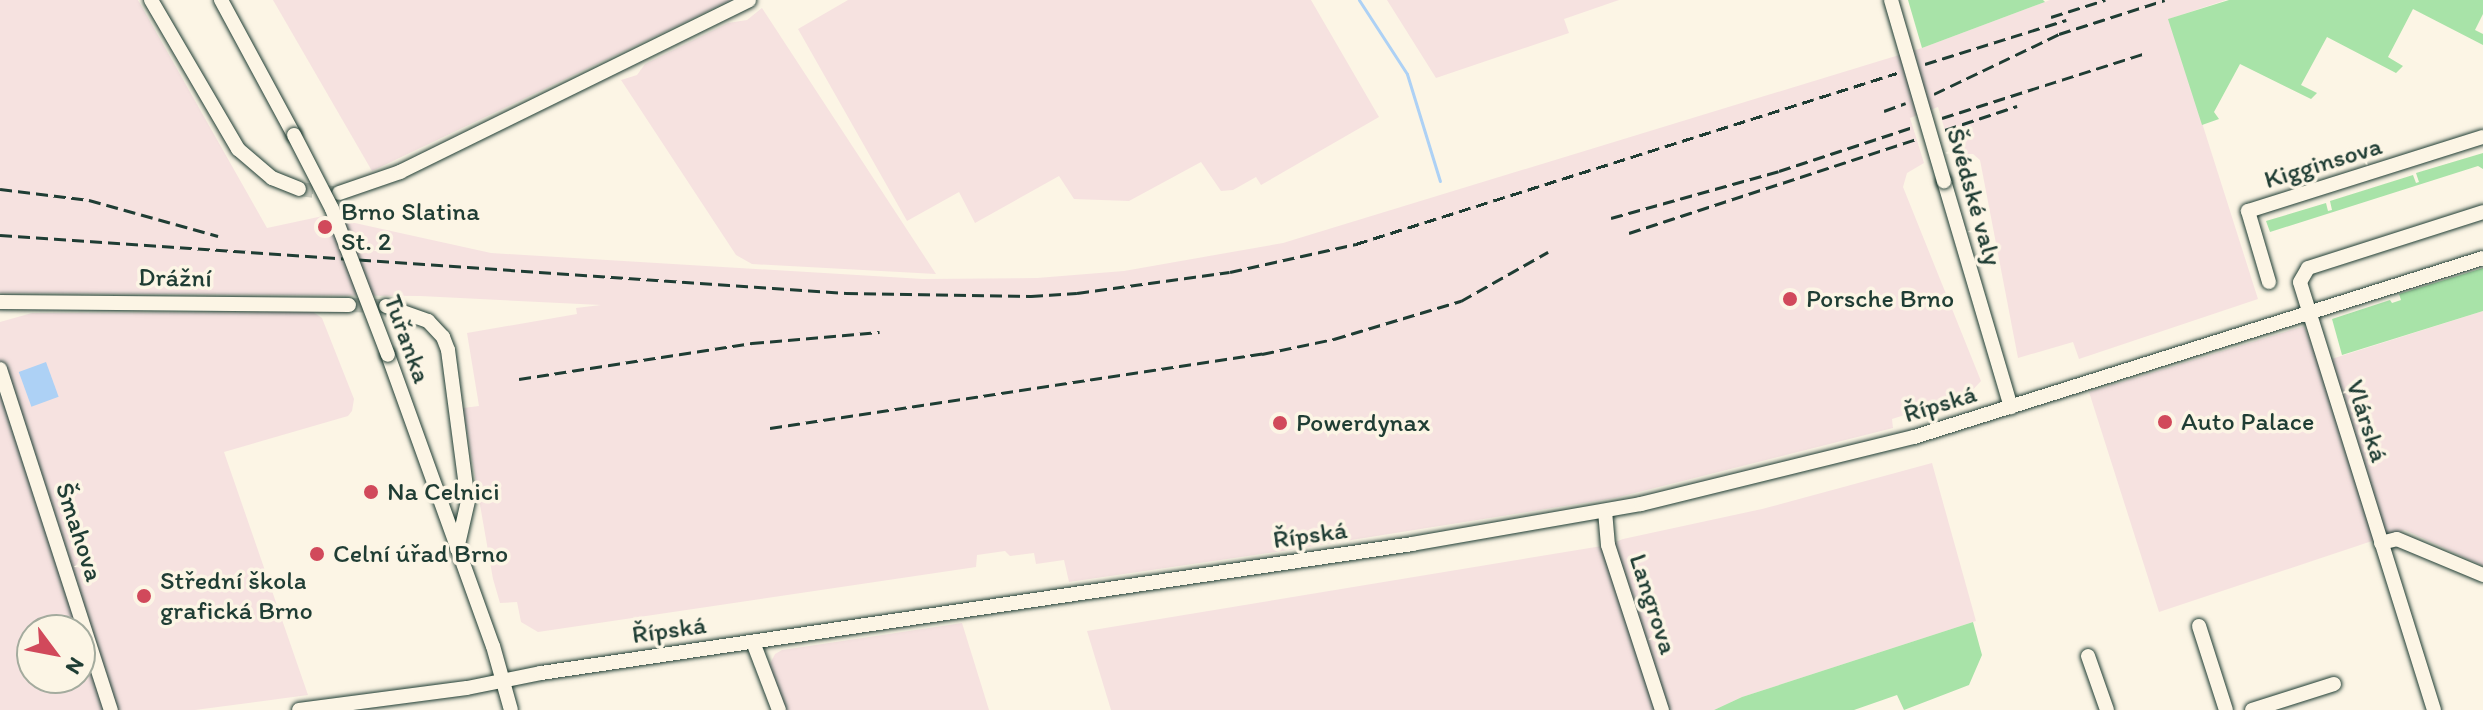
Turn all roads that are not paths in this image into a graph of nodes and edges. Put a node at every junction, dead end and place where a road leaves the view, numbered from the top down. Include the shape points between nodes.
1 (151, 0) edge
2 (221, 0) edge
3 (749, 0) edge
4 (1891, 0) edge
5 (2483, 137) edge
6 (299, 189) tunnel mouth
7 (339, 193) tunnel mouth
8 (2483, 212) edge
9 (2483, 258) edge
10 (2269, 282) dead end
11 (0, 302) edge
12 (349, 305) tunnel mouth
13 (393, 307) tunnel mouth
14 (2308, 314) junction
15 (0, 369) edge
16 (2011, 407) junction
17 (1605, 511) junction
18 (2381, 543) junction
19 (457, 549) junction
20 (2483, 575) edge
21 (2199, 626) dead end
22 (753, 642) junction
23 (2088, 656) dead end
24 (503, 681) junction
25 (2334, 684) dead end
26 (111, 710) edge
27 (299, 710) edge
28 (511, 710) edge
29 (779, 710) edge
30 (1662, 710) edge
31 (2107, 710) edge
32 (2226, 710) edge
33 (2252, 710) edge
34 (2434, 710) edge

1 - 6 street via 238,149 272,178
2 - 19 street, Tuřanka, bridge via 332,209
3 - 7 street via 422,162
4 - 16 street, Švédské valy, bridge
5 - 10 street, Kigginsova via 2248,211
8 - 14 street via 2308,268 2299,283
9 - 14 street, Řípská
11 - 12 street, Drážní
13 - 19 street via 428,321 448,350 468,501
14 - 16 street, Řípská
14 - 18 street, Vlárská
15 - 26 street, Šmahova
16 - 17 street, Řípská via 1840,457
17 - 22 street, Řípská
17 - 30 street, Langrova via 1608,545
18 - 20 street via 2397,539
18 - 34 street, Vlárská
19 - 24 street, Tuřanka
21 - 32 street
22 - 24 street, Řípská
22 - 29 street
23 - 31 street
24 - 27 street, Řípská
24 - 28 street, Tuřanka
25 - 33 street

